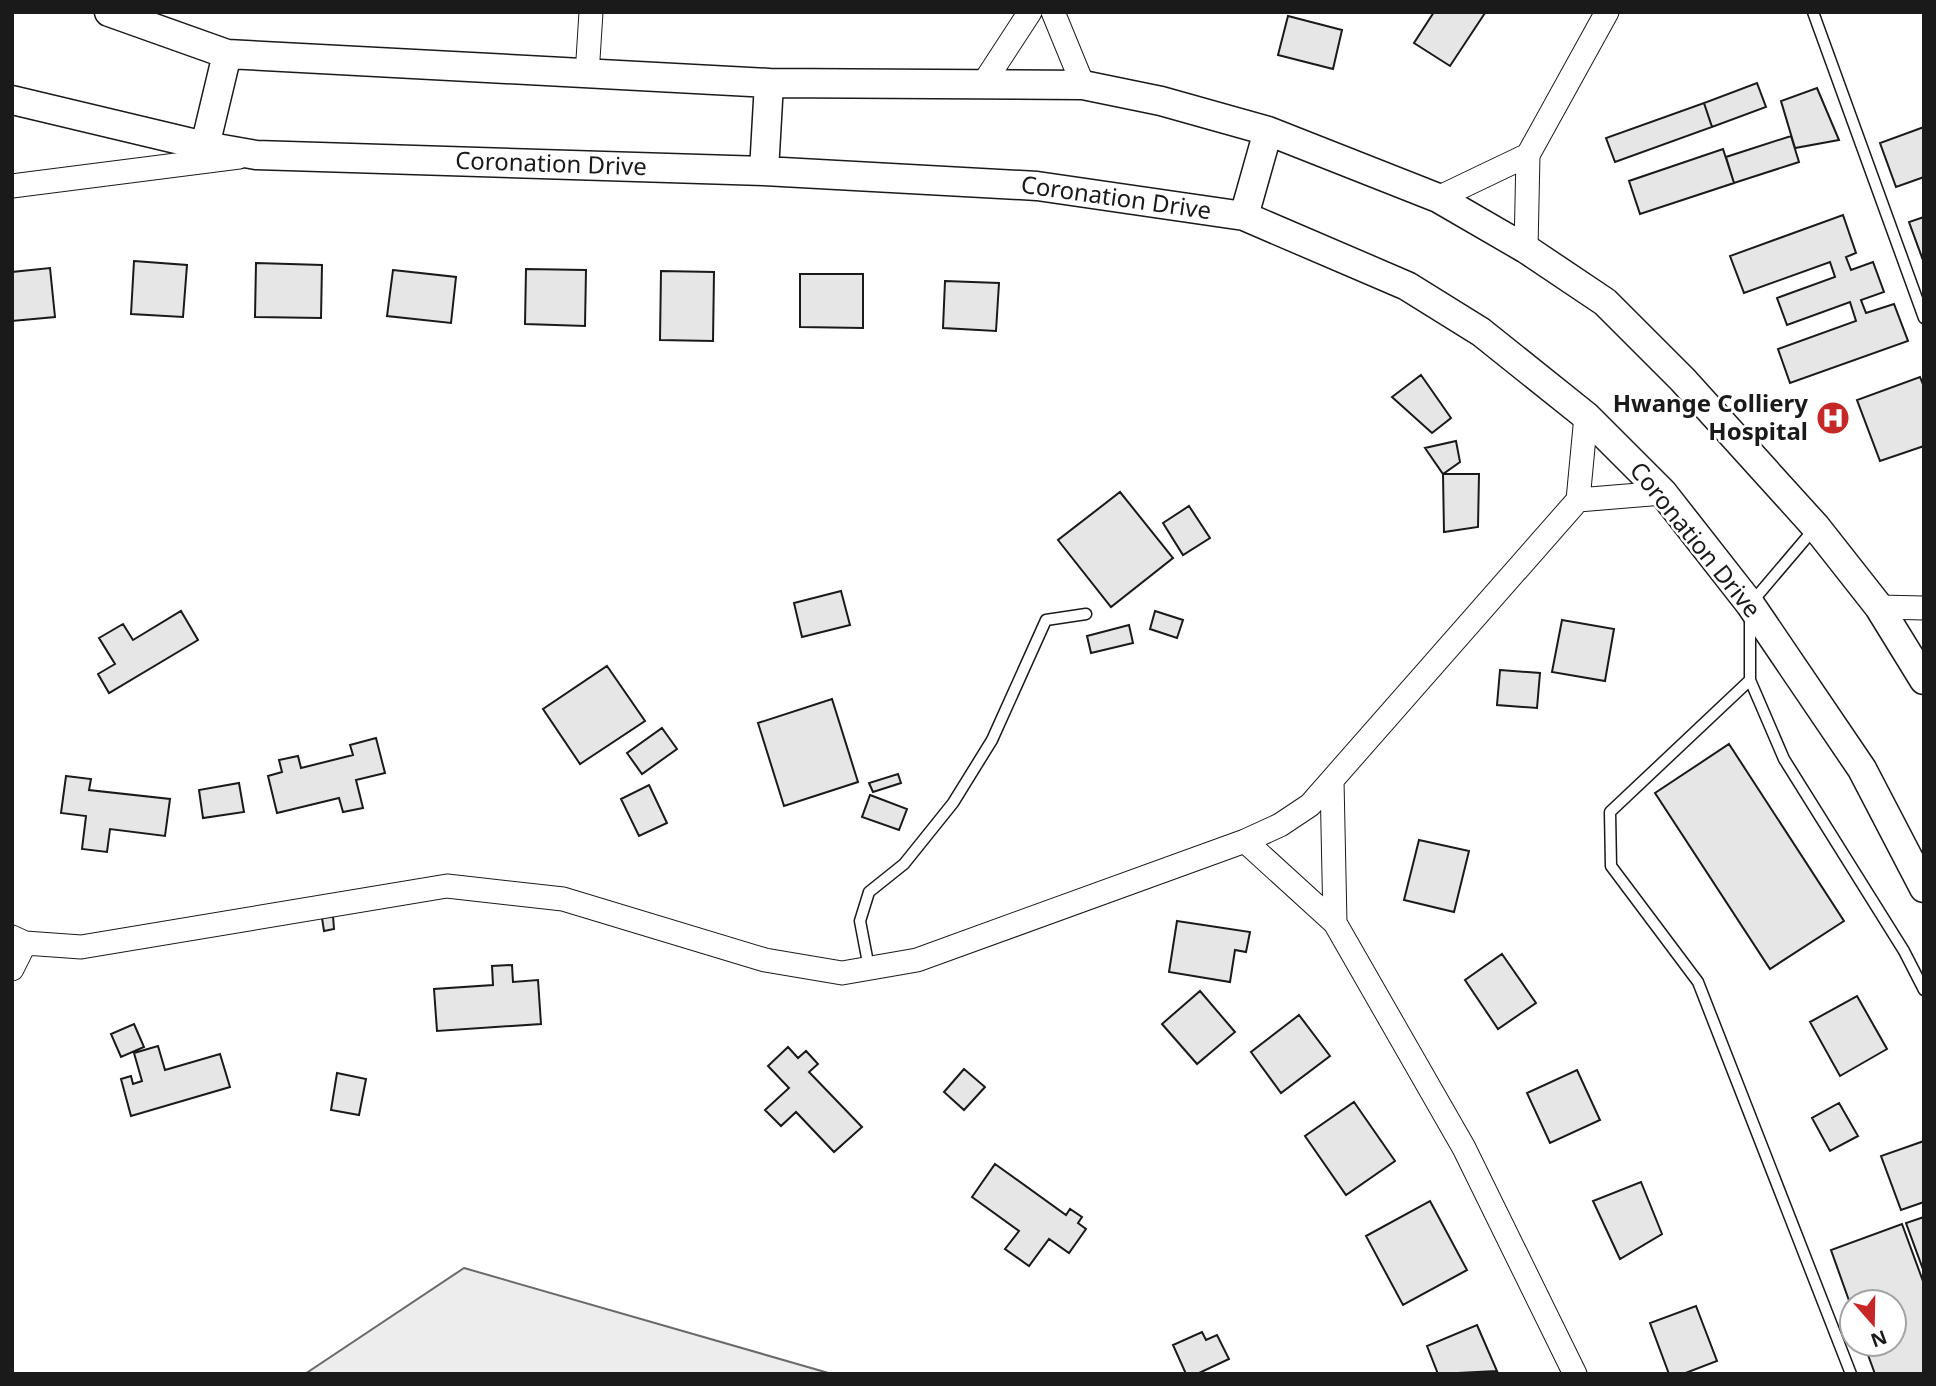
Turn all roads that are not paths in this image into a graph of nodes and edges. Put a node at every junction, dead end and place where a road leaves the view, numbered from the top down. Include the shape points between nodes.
1 (108, 12) edge
2 (591, 12) edge
3 (1030, 12) edge
4 (1053, 12) edge
5 (1607, 12) edge
6 (1813, 12) edge
7 (228, 54) junction
8 (587, 75) junction
9 (769, 83) junction
10 (984, 84) junction
11 (1083, 85) junction
12 (12, 100) edge
13 (1268, 131) junction
14 (205, 146) junction
15 (256, 155) junction
16 (1528, 155) junction
17 (764, 171) junction
18 (12, 186) edge
19 (1438, 198) junction
20 (1244, 216) junction
21 (1526, 249) junction
22 (1924, 318) edge
23 (1586, 416) junction
24 (1663, 493) junction
25 (1578, 500) junction
26 (1816, 527) junction
27 (1750, 604) junction
28 (1879, 607) junction
29 (1924, 608) edge
30 (1086, 614) dead end
31 (1921, 665) edge
32 (1750, 680) junction
33 (1332, 780) junction
34 (1245, 841) junction
35 (1924, 888) edge
36 (1335, 923) junction
37 (18, 940) edge
38 (869, 968) junction
39 (12, 969) edge
40 (1924, 990) edge
41 (1575, 1374) edge
42 (1851, 1374) edge

1 - 7 street
2 - 8 street
3 - 10 street
4 - 11 street
5 - 16 street
6 - 22 lane
7 - 8 street
7 - 14 street
8 - 9 street
9 - 10 street
9 - 17 street
10 - 11 street
11 - 13 street
12 - 14 street, Coronation Drive
13 - 19 street
13 - 20 street
14 - 15 street, Coronation Drive
15 - 17 street, Coronation Drive
15 - 18 street
16 - 19 street
16 - 21 street
17 - 20 street, Coronation Drive via 1037,186
19 - 21 street
20 - 23 street, Coronation Drive via 1407,286 1481,332
21 - 26 street via 1605,302 1683,380
23 - 24 street, Coronation Drive
23 - 25 street
24 - 25 street
24 - 27 street, Coronation Drive
25 - 33 street
26 - 27 lane
26 - 28 street
27 - 32 lane
27 - 35 street, Coronation Drive via 1863,769
28 - 29 street
28 - 31 street
30 - 38 lane via 1046,620 992,740 953,803 904,864 869,892 860,921
32 - 40 lane via 1784,759
32 - 42 lane via 1610,812 1611,866 1698,982
33 - 34 street via 1310,805
33 - 36 street
34 - 36 street
34 - 38 street via 917,960
36 - 41 street via 1464,1147
37 - 38 street via 81,947 447,886 563,899 765,960 842,973
37 - 39 street

